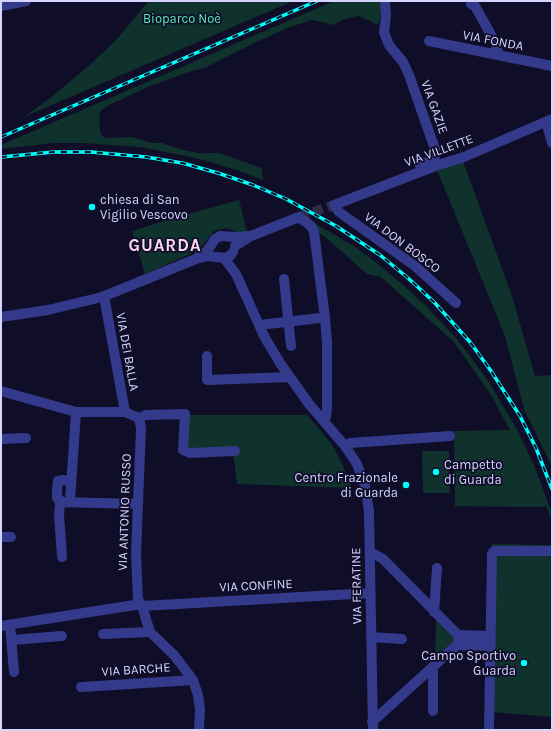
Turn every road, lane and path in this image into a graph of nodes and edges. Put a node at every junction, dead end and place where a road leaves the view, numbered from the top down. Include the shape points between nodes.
1 (26, 1) edge
2 (385, 1) edge
3 (471, 4) dead end
4 (1, 6) edge
5 (429, 41) dead end
6 (499, 56) junction
7 (552, 66) edge
8 (550, 119) edge
9 (552, 143) edge
10 (355, 196) junction
11 (334, 204) joint
12 (228, 236) junction
13 (251, 236) junction
14 (213, 242) junction
15 (234, 249) junction
16 (221, 258) junction
17 (196, 259) junction
18 (236, 274) junction
19 (284, 279) dead end
20 (104, 296) junction
21 (456, 303) dead end
22 (1, 317) edge
23 (320, 318) dead end
24 (288, 322) junction
25 (259, 325) junction
26 (291, 346) dead end
27 (207, 356) dead end
28 (289, 377) junction
29 (1, 391) edge
30 (76, 412) junction
31 (125, 412) junction
32 (139, 418) junction
33 (324, 420) junction
34 (450, 436) dead end
35 (26, 438) dead end
36 (1, 439) edge
37 (345, 446) junction
38 (235, 451) dead end
39 (71, 481) junction
40 (66, 502) junction
41 (137, 504) junction
42 (552, 551) edge
43 (370, 553) junction
44 (62, 558) dead end
45 (437, 568) dead end
46 (371, 593) junction
47 (141, 605) junction
48 (434, 612) junction
49 (6, 625) edge
50 (150, 632) junction
51 (103, 634) dead end
52 (62, 636) dead end
53 (371, 638) junction
54 (402, 639) dead end
55 (12, 640) junction
56 (458, 640) junction
57 (490, 640) junction
58 (433, 667) junction
59 (14, 672) dead end
60 (193, 680) junction
61 (81, 687) dead end
62 (433, 711) dead end
63 (373, 726) edge
64 (200, 730) edge
65 (489, 730) edge

1 - 4 street
2 - 10 street, VIA GAZIE via 384,32 389,45 403,62 409,76 432,140 435,157 354,190
3 - 6 street via 475,6 495,42
5 - 6 street, VIA FONDA
6 - 7 street, VIA FONDA
8 - 9 street via 547,125
8 - 10 street, VIA VILLETTE via 464,157
10 - 11 street, VIA VILLETTE
11 - 21 street, VIA DON BOSCO via 339,212 415,266
12 - 13 street
12 - 14 street via 220,236
12 - 15 street
13 - 15 street
13 - 33 street via 299,217 312,226 325,311 327,343 327,415
14 - 16 street via 213,251
14 - 17 street via 207,251
15 - 16 street via 230,256
15 - 18 street, VIA FERATINE
16 - 17 street via 208,256
16 - 18 street, VIA FERATINE
17 - 20 street
18 - 25 street, VIA FERATINE
19 - 24 street
20 - 22 street via 48,310
20 - 31 street, VIA DEI BALLA
23 - 24 street
24 - 25 street
24 - 26 street
25 - 28 street, VIA FERATINE
27 - 28 street via 207,380
28 - 33 street, VIA FERATINE
29 - 30 street
30 - 31 street
30 - 39 street
31 - 32 street
32 - 38 street via 146,415 185,414 183,450 190,453
32 - 41 street, VIA ANTONIO RUSSO via 142,428
33 - 37 street, VIA FERATINE
34 - 37 street via 350,443
35 - 36 street
37 - 43 street, VIA FERATINE via 357,464 367,494
39 - 40 street
39 - 40 street via 58,482 57,498
40 - 41 street
40 - 44 street via 60,505 59,514
41 - 47 street, VIA ANTONIO RUSSO via 136,580
42 - 57 street via 494,550
43 - 46 street, VIA FERATINE
43 - 48 street via 383,559
45 - 48 street
46 - 47 street, VIA CONFINE
46 - 53 street, VIA FERATINE
47 - 49 street, VIA CONFINE
47 - 50 street, VIA BARCHE
48 - 56 street
49 - 55 street
50 - 51 street
50 - 60 street, VIA BARCHE via 174,655
52 - 55 street
53 - 54 street
53 - 63 street, VIA FERATINE
55 - 59 street
56 - 57 street
56 - 58 street
57 - 65 street
58 - 62 street
58 - 63 street
60 - 61 street, VIA BARCHE
60 - 64 street, VIA BARCHE via 200,709

